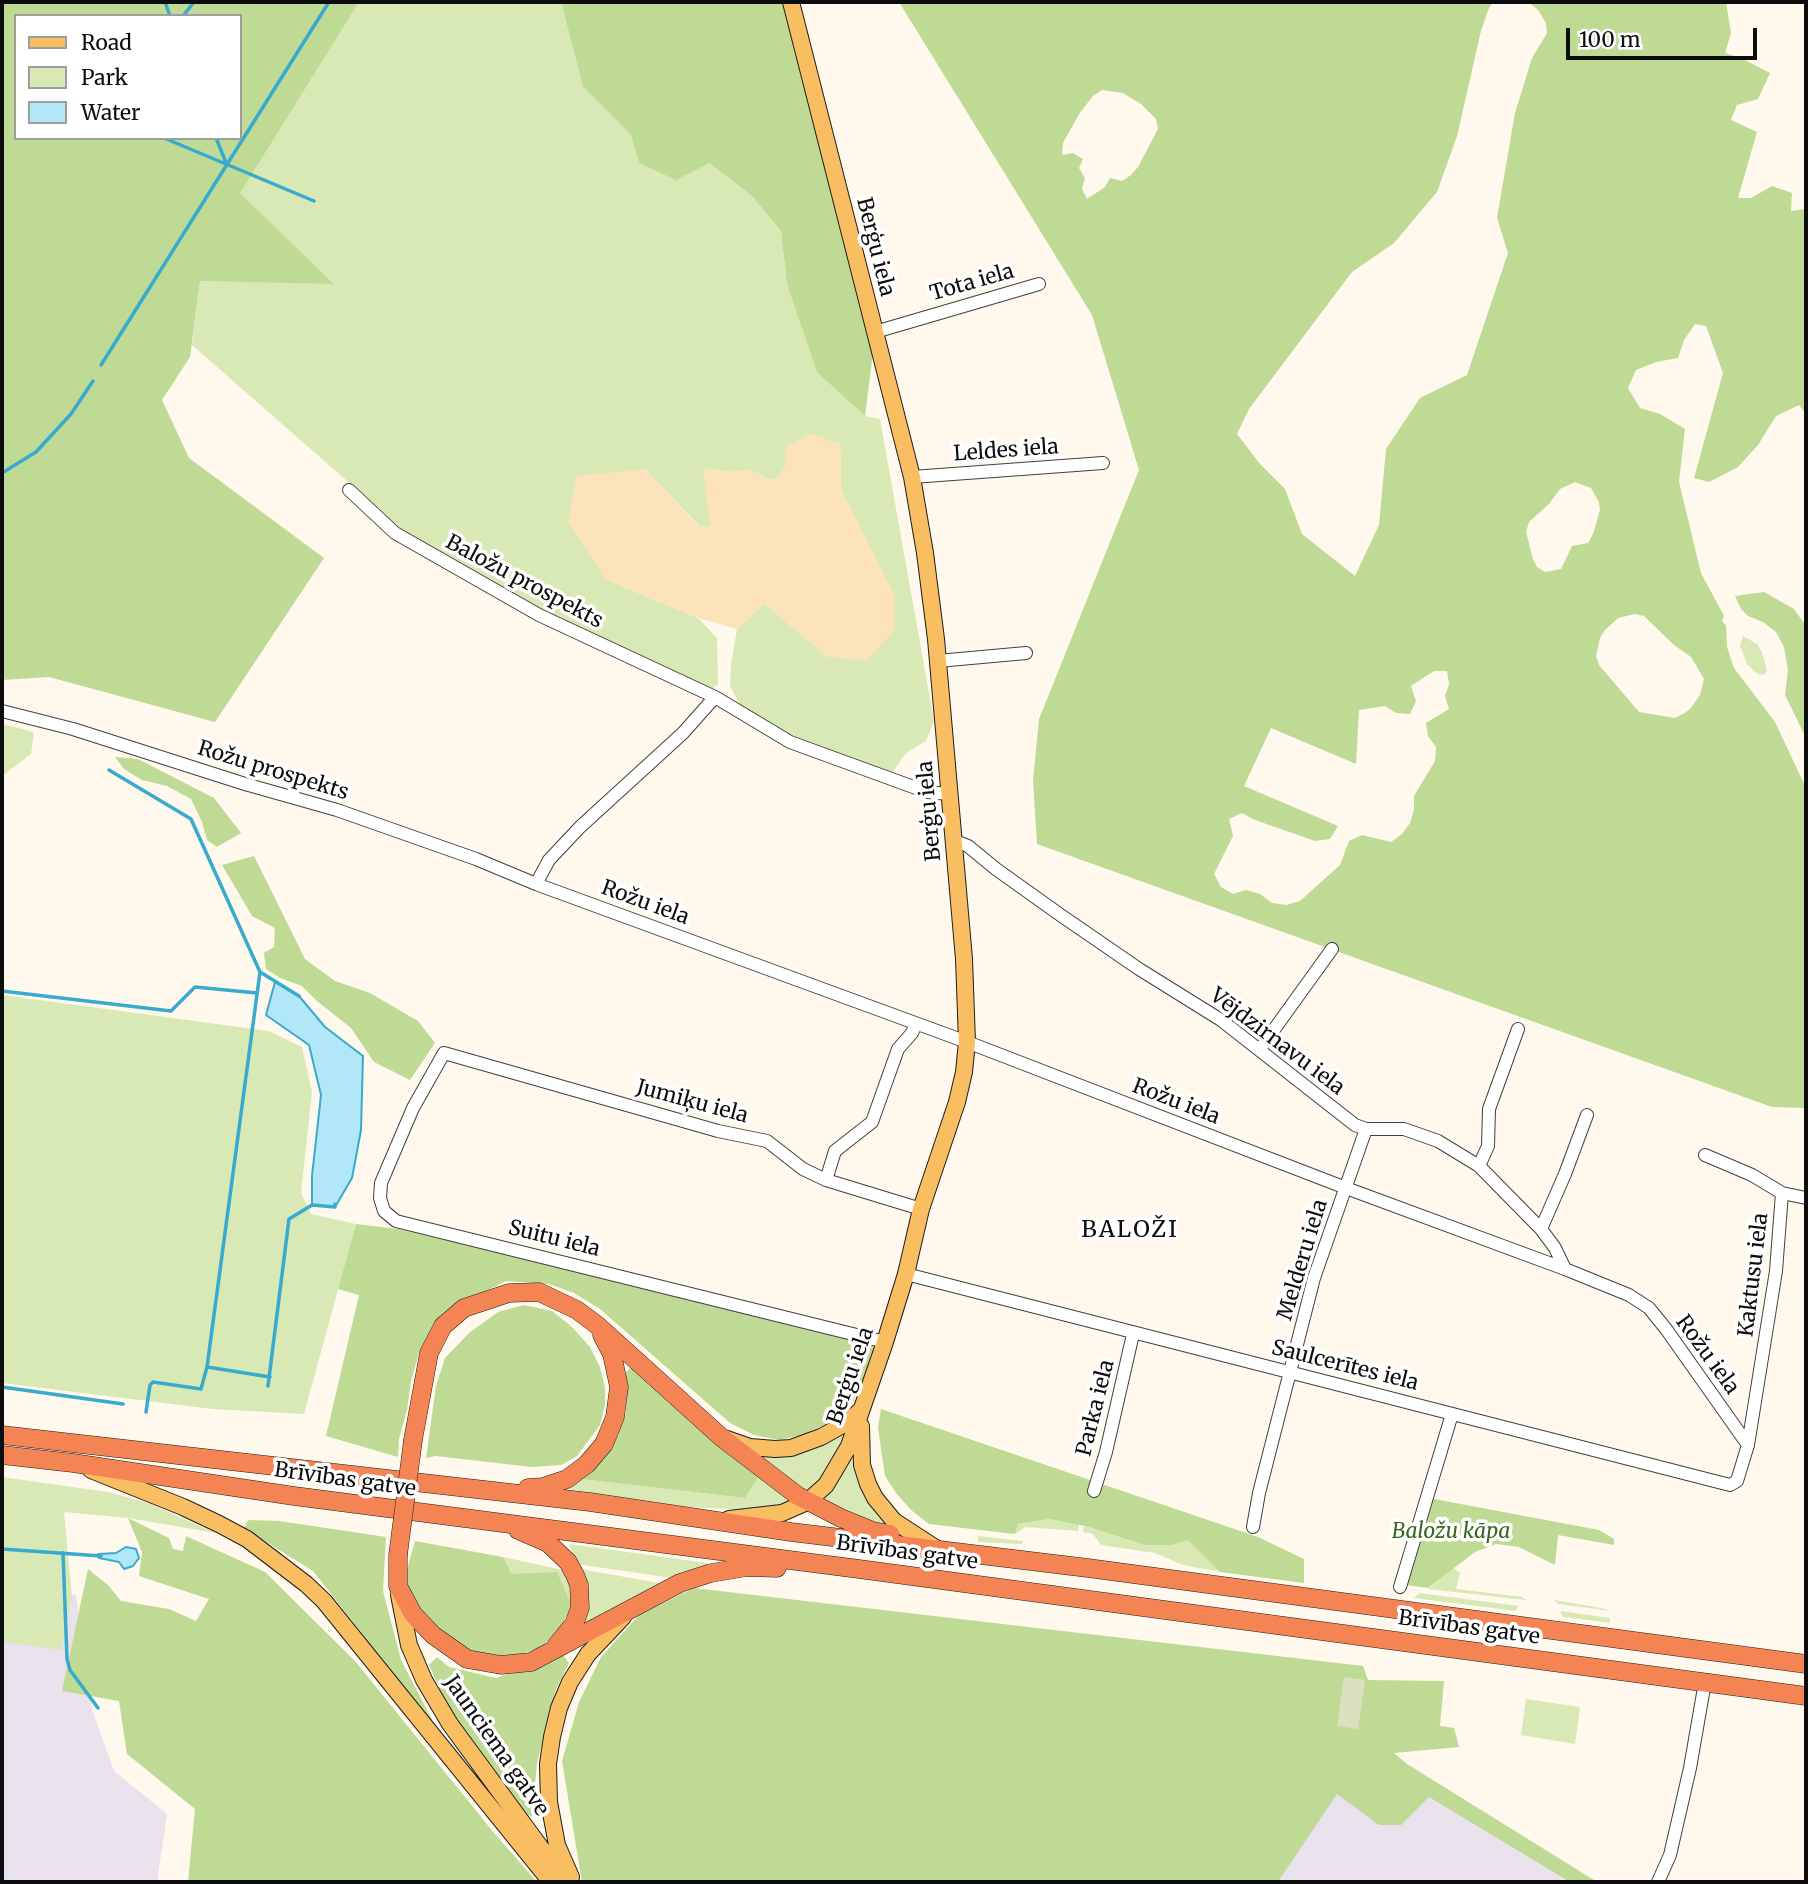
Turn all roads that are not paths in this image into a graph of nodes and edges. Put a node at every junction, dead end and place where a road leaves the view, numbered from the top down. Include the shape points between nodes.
1 (791, 2) edge
2 (1039, 284) dead end
3 (875, 332) junction
4 (1103, 463) dead end
5 (912, 477) junction
6 (349, 490) dead end
7 (1026, 653) dead end
8 (938, 662) junction
9 (715, 697) junction
10 (2, 711) edge
11 (949, 794) junction
12 (953, 840) junction
13 (532, 882) junction
14 (1332, 949) dead end
15 (916, 1024) junction
16 (1518, 1028) dead end
17 (967, 1042) junction
18 (1260, 1049) junction
19 (444, 1053) joint
20 (1587, 1115) dead end
21 (1366, 1129) junction
22 (1705, 1155) dead end
23 (1479, 1166) junction
24 (826, 1180) junction
25 (1346, 1188) junction
26 (1782, 1193) junction
27 (1806, 1198) edge
28 (921, 1209) junction
29 (1541, 1229) junction
30 (1565, 1269) junction
31 (906, 1274) junction
32 (597, 1325) junction
33 (1133, 1334) junction
34 (885, 1342) junction
35 (1290, 1372) junction
36 (862, 1409) junction
37 (1452, 1414) junction
38 (2, 1435) edge
39 (721, 1437) junction
40 (1748, 1445) junction
41 (2, 1455) edge
42 (73, 1463) junction
43 (431, 1483) junction
44 (1094, 1491) dead end
45 (807, 1502) junction
46 (496, 1521) junction
47 (710, 1521) junction
48 (1253, 1527) dead end
49 (921, 1539) junction
50 (940, 1550) junction
51 (859, 1569) junction
52 (398, 1586) junction
53 (1400, 1587) dead end
54 (629, 1611) junction
55 (549, 1653) junction
56 (1806, 1664) edge
57 (1705, 1682) junction
58 (1806, 1696) edge
59 (551, 1882) edge
60 (566, 1882) edge
61 (573, 1882) edge
62 (1658, 1882) edge

1 - 3 main road, Berģu iela
2 - 3 street, Tota iela
3 - 5 main road, Berģu iela
4 - 5 street, Leldes iela
5 - 8 main road, Berģu iela
6 - 9 street, Baložu prospekts via 395,533 539,615
7 - 8 street
8 - 11 main road, Berģu iela
9 - 11 street via 790,742 926,792
9 - 13 street via 683,733 580,827
10 - 13 street, Rožu prospekts via 337,810
11 - 12 main road, Berģu iela
12 - 17 main road, Berģu iela
12 - 18 street, Vējdzirnavu iela
13 - 15 street, Rožu iela
14 - 18 street
15 - 17 street, Rožu iela
15 - 24 street via 898,1049 872,1122 835,1152
16 - 23 street via 1489,1109 1488,1146
17 - 25 street, Rožu iela
17 - 28 main road, Berģu iela via 957,1102
18 - 21 street, Vējdzirnavu iela
19 - 24 street, Jumiķu iela via 767,1141 803,1169
19 - 34 street, Suitu iela via 413,1108 381,1183 384,1211 397,1221
20 - 29 street
21 - 23 street via 1404,1129 1438,1141
21 - 25 street, Melderu iela
22 - 26 street
23 - 29 street
24 - 28 street, Jumiķu iela
25 - 30 street, Rožu iela
25 - 35 street, Melderu iela via 1314,1278
26 - 27 street
26 - 40 street, Kaktusu iela via 1776,1271
28 - 31 main road, Berģu iela
29 - 30 street
30 - 40 street, Rožu iela via 1649,1308
31 - 33 street, Saulcerītes iela
31 - 34 main road, Berģu iela
32 - 39 highway
32 - 43 highway via 612,1354 619,1387 615,1417 604,1444 587,1464 567,1479 543,1487 452,1480
32 - 52 highway, bridge via 539,1292 509,1293 464,1308 443,1326 429,1353 413,1440
33 - 35 street, Saulcerītes iela
33 - 44 street, Parka iela
34 - 36 main road, Berģu iela
35 - 37 street, Saulcerītes iela
35 - 48 street, Melderu iela
36 - 39 main road via 836,1429 791,1448 750,1447
36 - 45 main road, Berģu iela via 836,1470
36 - 49 main road via 860,1450 868,1485 894,1521
37 - 40 street, Saulcerītes iela via 1730,1485 1737,1481
37 - 53 street
38 - 43 highway, Brīvības gatve
39 - 45 highway
41 - 42 highway, Brīvības gatve
42 - 46 highway, Brīvības gatve
42 - 59 main road via 219,1524 306,1584
43 - 47 highway, Brīvības gatve
45 - 47 main road, Berģu iela via 782,1513
45 - 49 highway via 873,1531
46 - 51 highway, Brīvības gatve
46 - 55 highway via 548,1543 575,1575 579,1608 574,1625
47 - 50 highway, Brīvības gatve
49 - 50 main road
50 - 56 highway, Brīvības gatve
51 - 54 highway via 828,1574 747,1567 711,1573 680,1583
51 - 57 highway, Brīvības gatve
52 - 55 highway via 413,1614 467,1659 501,1665 531,1662
52 - 60 main road, Jaunciema gatve via 408,1645 424,1680 450,1724
54 - 55 highway
54 - 61 main road via 588,1654 570,1682 552,1737 549,1802 557,1845
57 - 58 highway, Brīvības gatve
57 - 62 street via 1670,1854

